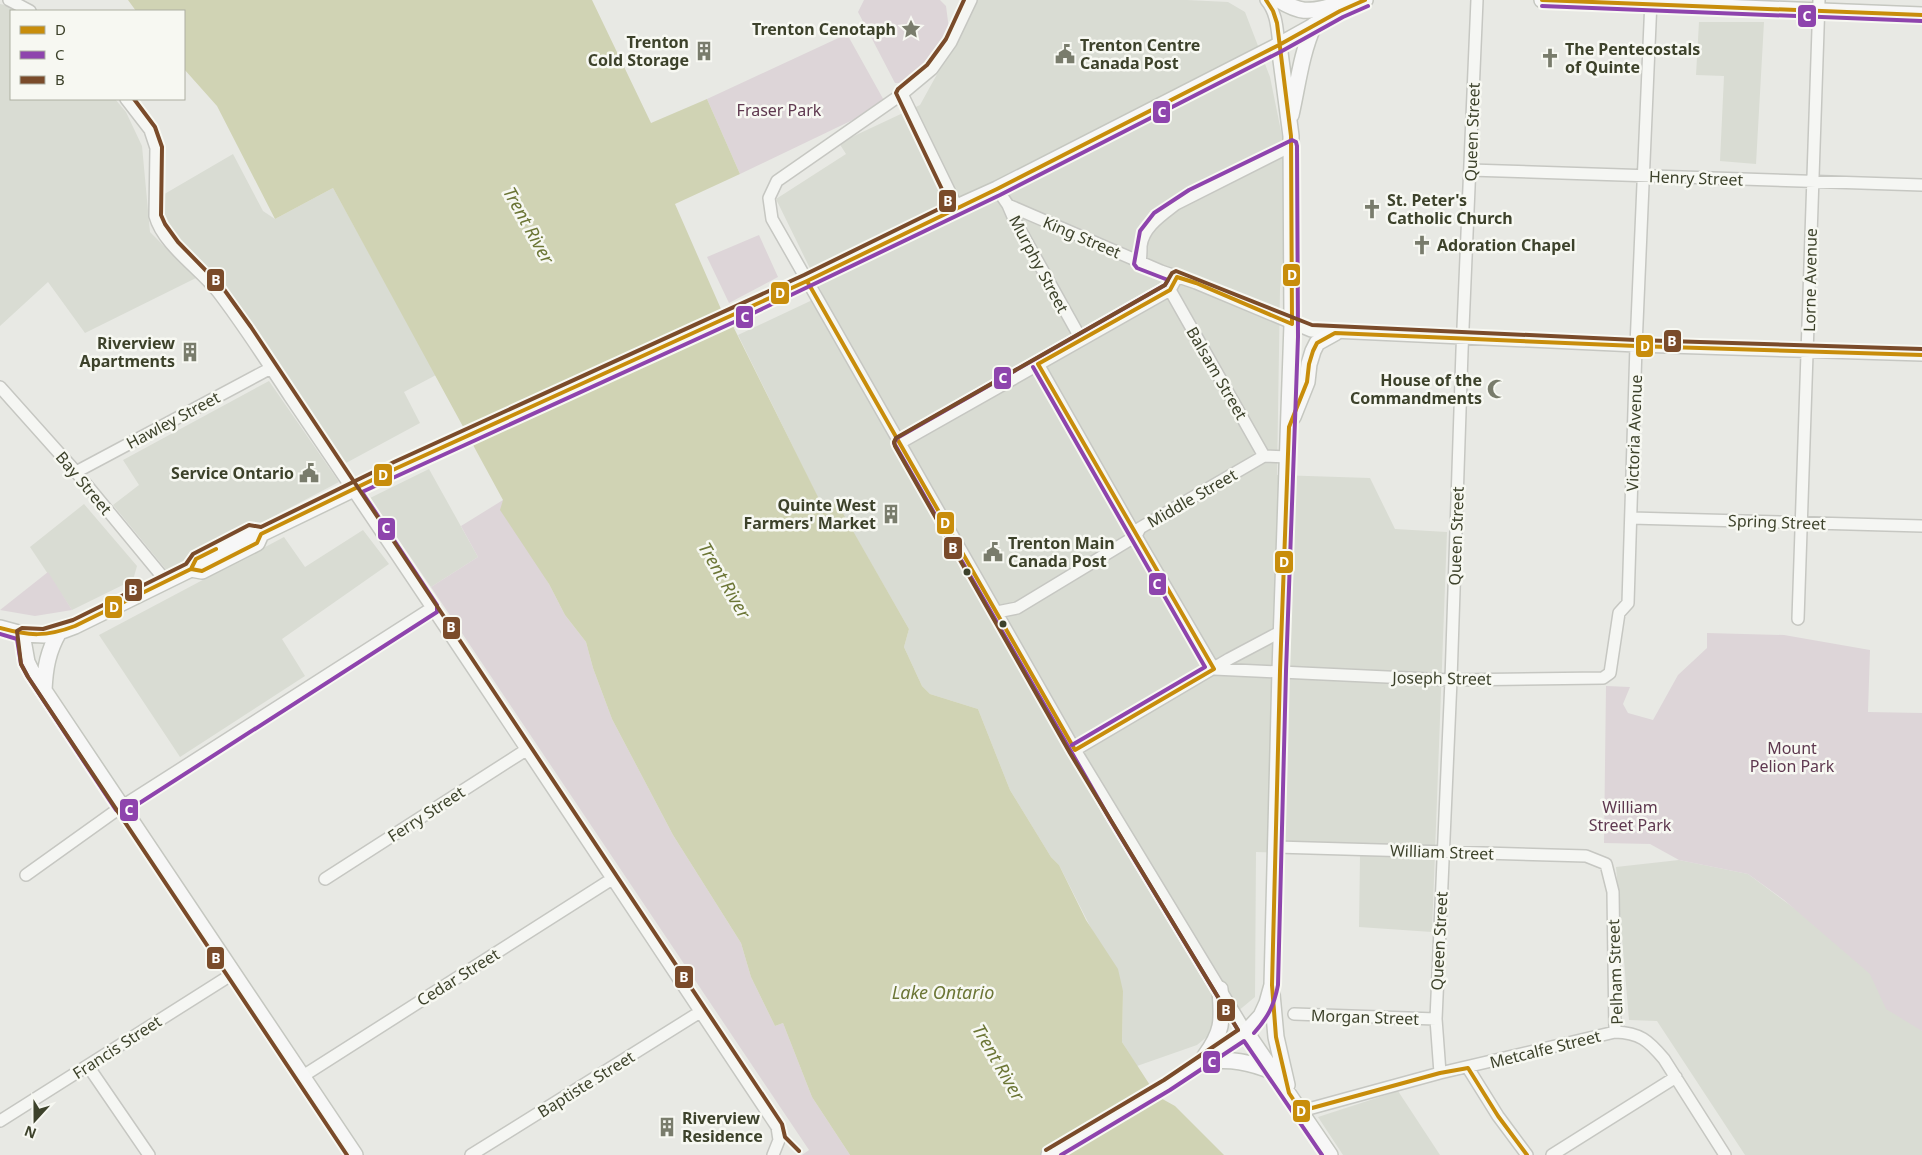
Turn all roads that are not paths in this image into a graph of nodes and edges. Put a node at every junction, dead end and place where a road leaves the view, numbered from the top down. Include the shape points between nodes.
1 (9, 0) edge
2 (961, 0) edge
3 (971, 0) edge
4 (1266, 0) edge
5 (1279, 0) edge
6 (1477, 0) edge
7 (1542, 0) edge
8 (1361, 1) edge
9 (1651, 2) edge
10 (1819, 6) edge
11 (28, 10) edge
12 (1922, 15) edge
13 (961, 23) junction
14 (1314, 25) junction
15 (1279, 45) junction
16 (902, 94) junction
17 (127, 100) edge
18 (1289, 126) junction
19 (1291, 146) junction
20 (1470, 170) junction
21 (1643, 176) junction
22 (1812, 182) junction
23 (1922, 185) edge
24 (997, 189) junction
25 (1008, 205) junction
26 (957, 207) junction
27 (1140, 262) junction
28 (1177, 276) junction
29 (807, 281) junction
30 (1170, 290) junction
31 (1292, 324) junction
32 (1335, 333) junction
33 (1081, 339) junction
34 (1463, 339) junction
35 (1636, 346) junction
36 (1808, 351) junction
37 (1922, 355) edge
38 (1038, 364) junction
39 (271, 368) junction
40 (0, 387) edge
41 (1289, 428) junction
42 (900, 443) junction
43 (1264, 456) junction
44 (1288, 457) junction
45 (76, 472) junction
46 (353, 488) junction
47 (1631, 518) junction
48 (1800, 523) junction
49 (1922, 526) edge
50 (1136, 536) junction
51 (166, 581) junction
52 (432, 608) junction
53 (997, 612) junction
54 (1798, 619) dead end
55 (0, 628) edge
56 (1282, 631) junction
57 (59, 632) junction
58 (22, 634) junction
59 (1214, 669) junction
60 (1280, 671) junction
61 (1603, 678) joint
62 (1451, 680) junction
63 (44, 690) junction
64 (526, 750) junction
65 (1075, 750) junction
66 (121, 807) junction
67 (1276, 847) junction
68 (1444, 853) junction
69 (1606, 864) joint
70 (26, 874) dead end
71 (325, 879) dead end
72 (612, 879) junction
73 (234, 972) junction
74 (1272, 985) junction
75 (1220, 989) junction
76 (700, 1012) junction
77 (1294, 1014) dead end
78 (1436, 1019) junction
79 (1246, 1032) junction
80 (1615, 1032) junction
81 (1200, 1063) junction
82 (88, 1066) junction
83 (1468, 1068) junction
84 (1274, 1072) junction
85 (1440, 1073) junction
86 (303, 1076) junction
87 (1676, 1076) junction
88 (1289, 1093) junction
89 (1301, 1111) junction
90 (0, 1121) edge
91 (148, 1155) edge
92 (355, 1155) edge
93 (472, 1155) edge
94 (773, 1155) edge
95 (1049, 1155) edge
96 (1330, 1155) edge
97 (1527, 1155) edge
98 (1552, 1155) edge
99 (1725, 1155) edge

1 - 11 street
2 - 13 street
3 - 13 street
4 - 15 street via 1277,23
5 - 8 main road via 1307,11
6 - 20 street, Queen Street
7 - 9 main road
8 - 14 main road
9 - 10 main road
9 - 21 street, Victoria Avenue
10 - 12 main road
10 - 22 street, Lorne Avenue
13 - 16 street via 932,69
14 - 15 main road
14 - 18 main road via 1300,62
15 - 18 main road
15 - 24 main road
16 - 26 street
16 - 29 street via 777,181 769,198 772,218
17 - 39 street via 150,130 156,148 155,216 158,226 217,291
18 - 19 main road
19 - 27 street via 1169,210 1148,228 1141,246
19 - 31 main road
20 - 21 street, Henry Street
20 - 34 street, Queen Street
21 - 22 street, Henry Street
21 - 35 street, Victoria Avenue
22 - 23 street, Henry Street
22 - 36 street, Lorne Avenue
24 - 25 street, Murphy Street
24 - 26 main road
25 - 27 street, King Street
25 - 33 street, Murphy Street
26 - 29 main road
27 - 28 street, King Street
28 - 30 street
28 - 31 street, King Street
29 - 42 street
29 - 46 main road
30 - 33 street
30 - 43 street, Balsam Street
31 - 32 street, King Street via 1311,331
31 - 41 main road
32 - 34 street, King Street
32 - 41 main road via 1318,343 1313,351 1307,382
33 - 38 street
34 - 35 street, King Street
34 - 62 street, Queen Street
35 - 36 street, King Street
35 - 47 street, Victoria Avenue
36 - 37 street, King Street
36 - 48 street, Lorne Avenue
38 - 42 street
38 - 50 street
39 - 45 street, Hawley Street
39 - 46 street
40 - 45 street, Bay Street
41 - 44 main road
42 - 53 street
43 - 44 street
43 - 50 street, Middle Street via 1140,528
44 - 56 main road
45 - 51 street, Bay Street
46 - 51 main road via 261,534 252,531 196,559 192,568
46 - 52 street
47 - 48 street, Spring Street
47 - 61 street, Victoria Avenue via 1628,603 1619,613 1612,668
48 - 49 street, Spring Street
48 - 54 street, Lorne Avenue
50 - 53 street, Middle Street via 1017,608
50 - 59 street
51 - 57 main road
52 - 64 street
52 - 66 street
53 - 65 street
55 - 58 main road
56 - 59 street
56 - 60 main road
57 - 58 main road
57 - 63 main road via 46,660
58 - 63 main road via 27,662
59 - 60 street, Joseph Street
59 - 65 street
60 - 62 street, Joseph Street
60 - 67 main road
61 - 62 street, Joseph Street
62 - 68 street, Queen Street
63 - 66 main road
64 - 71 street, Ferry Street
64 - 72 street
65 - 75 street
66 - 70 street
66 - 73 main road
67 - 68 street, William Street
67 - 74 main road
68 - 69 street, William Street via 1586,856
68 - 78 street, Queen Street
69 - 80 street, Pelham Street via 1613,892
72 - 76 street
72 - 86 street, Cedar Street
73 - 82 street, Francis Street
73 - 86 main road
74 - 79 main road via 1261,1016
74 - 88 main road via 1276,1037
75 - 79 street
75 - 81 main road via 1222,1018 1219,1031
76 - 93 street, Baptiste Street
76 - 94 street via 777,1128 779,1140
77 - 78 street, Morgan Street
78 - 85 street, Queen Street
79 - 81 main road
79 - 84 main road
80 - 83 street, Metcalfe Street
80 - 87 street, Pelham Street via 1642,1037
81 - 84 main road via 1239,1060
81 - 95 main road
82 - 90 street, Francis Street
82 - 91 street
83 - 85 street, Metcalfe Street
83 - 97 street
84 - 88 main road
85 - 89 street, Metcalfe Street
86 - 92 main road
87 - 98 street
87 - 99 street, Pelham Street
88 - 89 main road
89 - 96 main road

